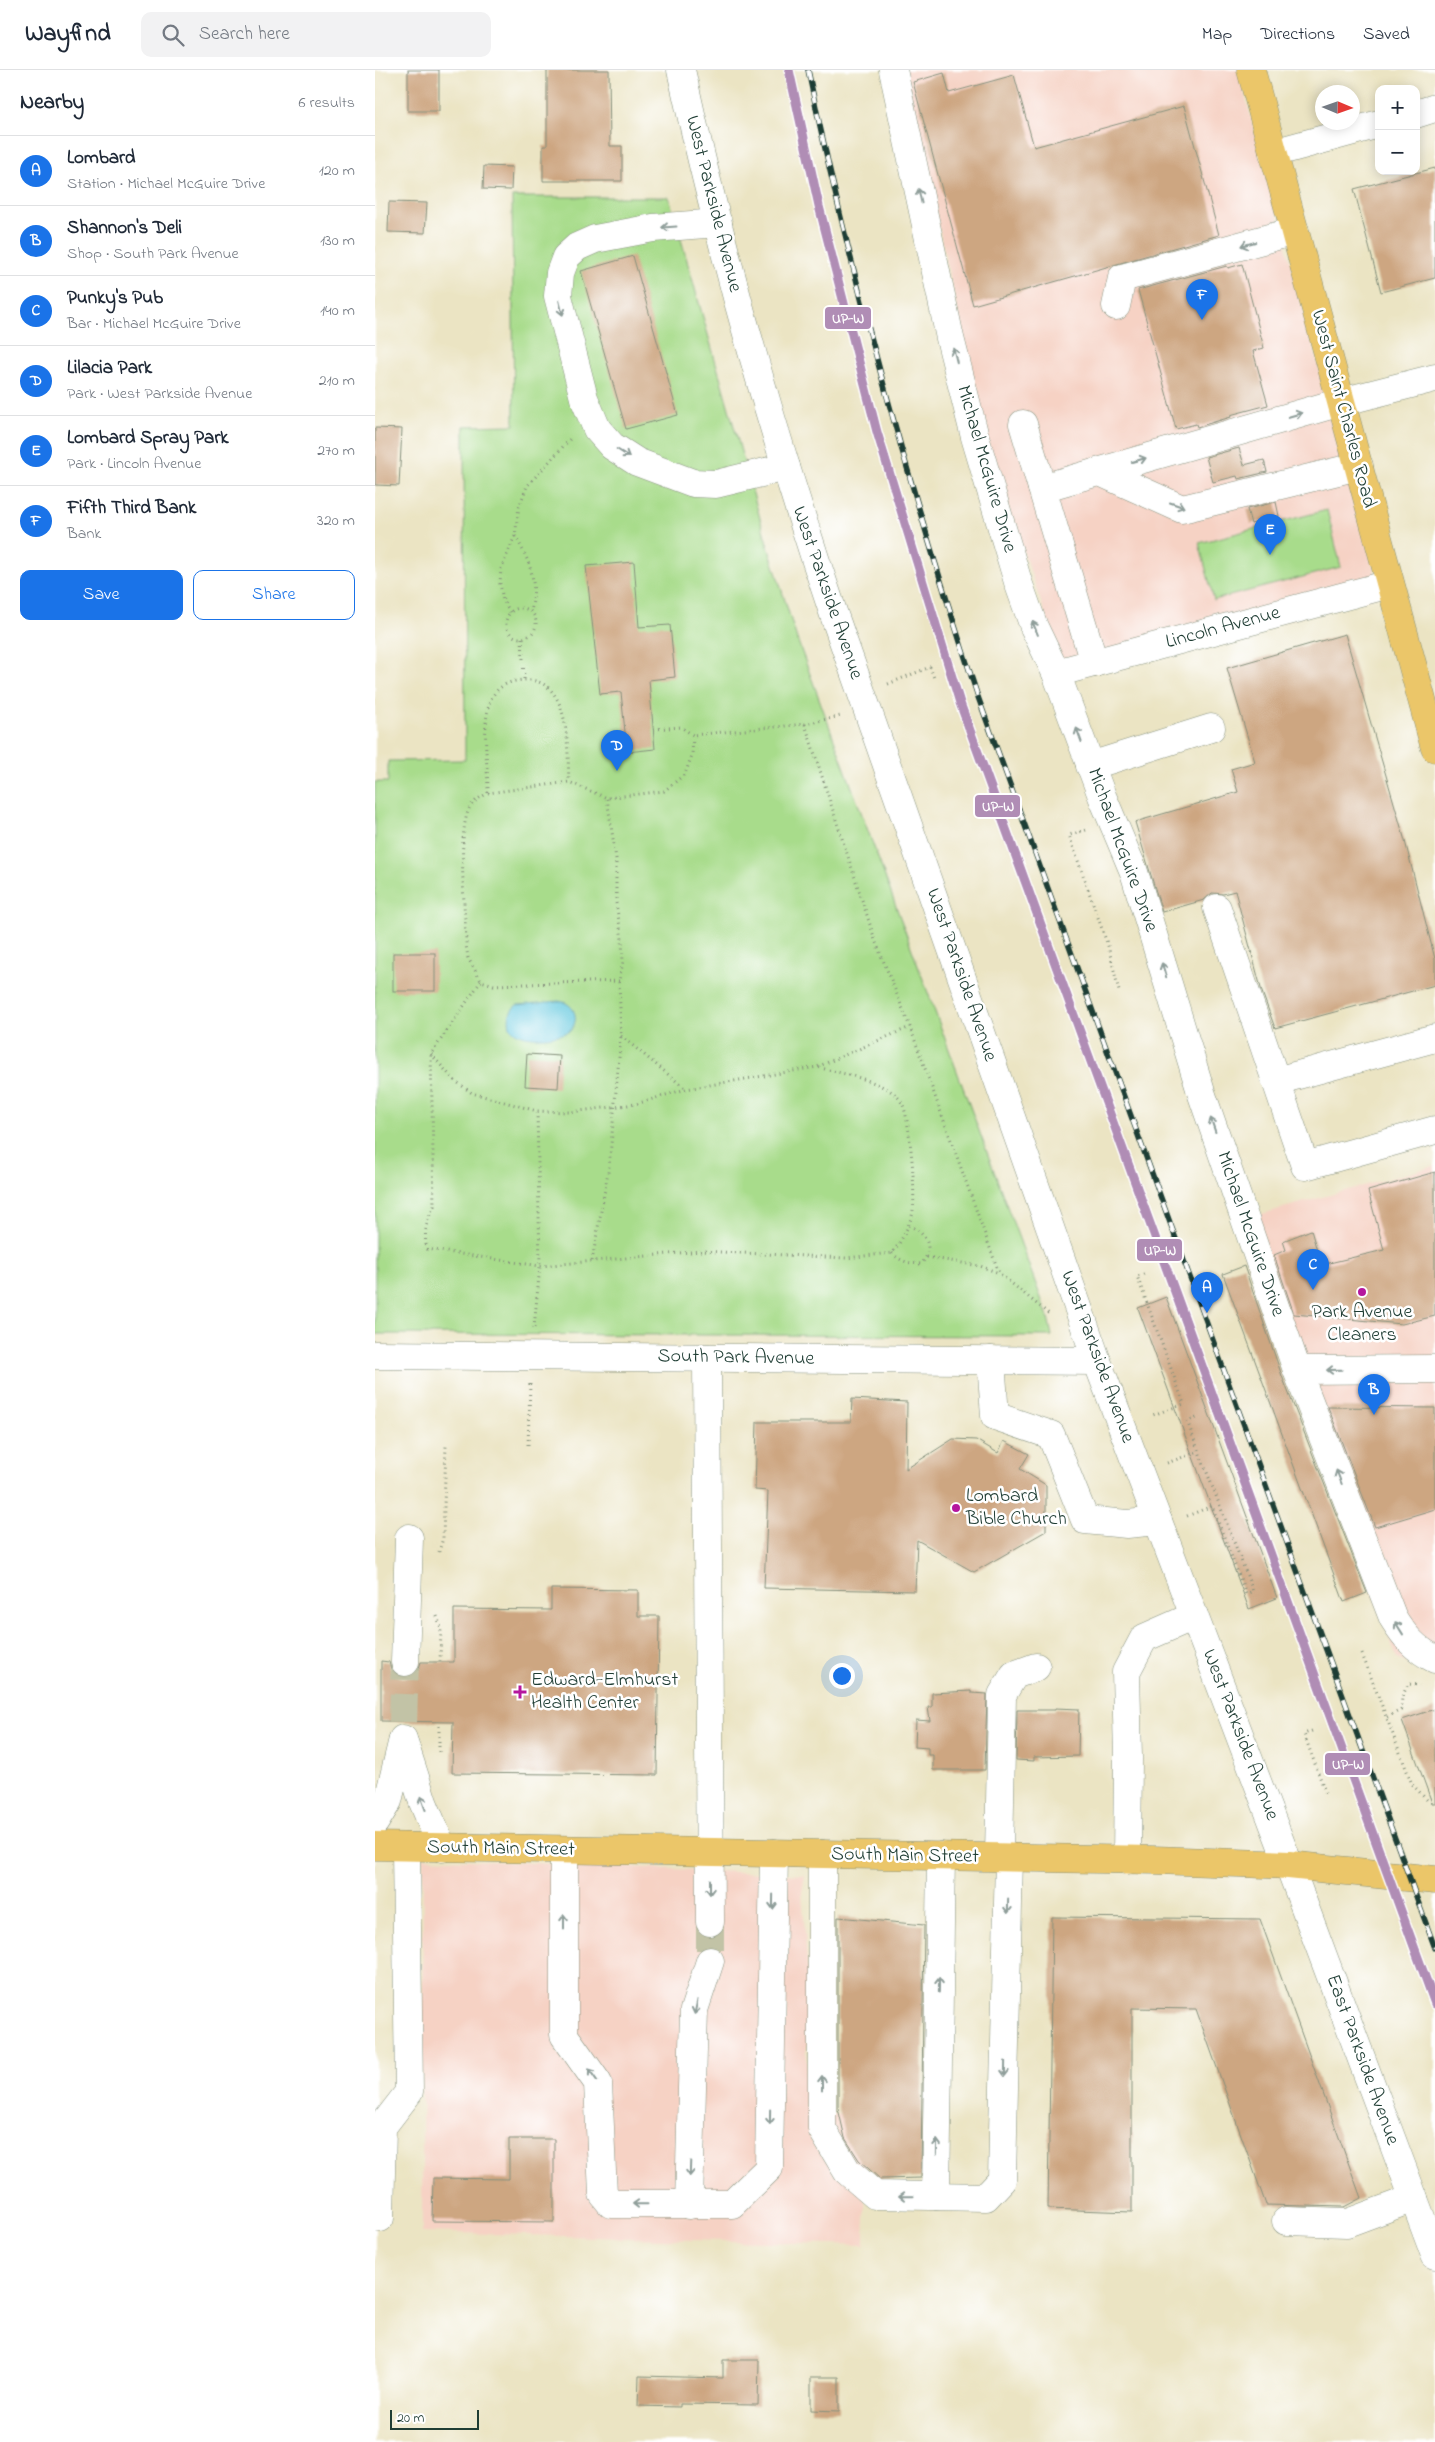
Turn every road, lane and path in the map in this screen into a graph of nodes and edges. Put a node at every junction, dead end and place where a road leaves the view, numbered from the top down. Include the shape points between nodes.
1 (681, 70) edge
2 (893, 70) edge
3 (1251, 70) edge
4 (1435, 108) edge
5 (1420, 113) edge
6 (1375, 125) edge
7 (1273, 153) junction
8 (717, 223) junction
9 (1295, 231) junction
10 (1116, 306) dead end
11 (1435, 378) edge
12 (1341, 402) junction
13 (592, 417) junction
14 (1023, 424) dead end
15 (1359, 466) junction
16 (786, 467) junction
17 (1100, 472) junction
18 (1042, 488) junction
19 (515, 536) junction
20 (1391, 584) junction
21 (531, 611) junction
22 (511, 612) junction
23 (522, 638) junction
24 (1093, 662) junction
25 (1056, 673) junction
26 (912, 674) dead end
27 (934, 678) dead end
28 (524, 679) junction
29 (868, 709) junction
30 (805, 724) junction
31 (1211, 728) dead end
32 (654, 729) dead end
33 (693, 735) junction
34 (1435, 748) edge
35 (1090, 766) junction
36 (569, 782) junction
37 (488, 793) junction
38 (607, 798) junction
39 (1113, 821) junction
40 (1217, 908) dead end
41 (481, 981) junction
42 (619, 981) junction
43 (1119, 992) dead end
44 (910, 1028) junction
45 (621, 1036) junction
46 (1435, 1038) edge
47 (431, 1054) junction
48 (817, 1067) junction
49 (1276, 1081) junction
50 (686, 1089) junction
51 (615, 1108) junction
52 (537, 1111) junction
53 (1435, 1130) edge
54 (908, 1225) junction
55 (892, 1253) junction
56 (927, 1257) junction
57 (592, 1261) junction
58 (540, 1266) junction
59 (999, 1274) junction
60 (1144, 1274) dead end
61 (1049, 1315) dead end
62 (375, 1355) edge
63 (532, 1356) junction
64 (707, 1358) junction
65 (991, 1360) junction
66 (1097, 1361) junction
67 (1435, 1369) edge
68 (1297, 1370) junction
69 (1150, 1416) dead end
70 (1197, 1418) dead end
71 (445, 1445) dead end
72 (528, 1445) dead end
73 (1199, 1452) junction
74 (1167, 1463) dead end
75 (1187, 1516) dead end
76 (1158, 1521) junction
77 (409, 1538) dead end
78 (438, 1558) dead end
79 (436, 1613) dead end
80 (1194, 1616) junction
81 (1362, 1654) dead end
82 (1435, 1659) edge
83 (405, 1662) tunnel mouth
84 (440, 1662) dead end
85 (1036, 1667) dead end
86 (1423, 1685) dead end
87 (1387, 1718) junction
88 (1312, 1731) dead end
89 (1326, 1794) dead end
90 (1435, 1798) edge
91 (375, 1822) edge
92 (375, 1846) edge
93 (406, 1847) junction
94 (442, 1848) junction
95 (565, 1850) junction
96 (709, 1852) junction
97 (773, 1854) junction
98 (822, 1854) junction
99 (941, 1856) junction
100 (1004, 1857) junction
101 (1127, 1860) junction
102 (1289, 1864) junction
103 (1435, 1880) edge
104 (710, 1922) tunnel mouth
105 (710, 1961) tunnel mouth
106 (936, 2196) junction
107 (1414, 2198) junction
108 (689, 2205) junction
109 (380, 2218) dead end
110 (1286, 2222) dead end
111 (1435, 2255) edge

1 - 8 street, West Parkside Avenue
25 -> 2 street, Michael McGuire Drive via 1034,627 1018,582 975,438
3 - 7 main road, West Saint Charles Road
4 - 5 street
6 - 7 street
7 - 9 main road, West Saint Charles Road
8 -> 13 street via 653,228 595,238 566,257 560,273 558,296 584,398
8 - 16 street, West Parkside Avenue
9 -> 10 street via 1122,278
9 - 12 main road, West Saint Charles Road
11 - 12 street
12 - 15 main road, West Saint Charles Road
17 -> 12 street
13 -> 16 street via 611,446 637,462 693,483 716,484
13 - 19 path via 527,486 519,507
14 - 18 street
17 -> 15 street via 1182,509
15 - 20 main road, West Saint Charles Road
16 - 29 street, West Parkside Avenue
17 - 18 street
18 - 24 street
19 - 21 path via 527,555 534,578 535,596
19 - 22 path via 501,569 500,584 503,600
20 - 24 street, Lincoln Avenue
20 - 34 main road, West Saint Charles Road
21 - 22 path via 518,608
21 - 23 path via 535,629
22 - 23 path via 507,627 515,636
23 - 28 path
24 - 25 street, Lincoln Avenue
35 -> 25 street, Michael McGuire Drive
26 - 27 path via 930,667
28 - 36 path via 542,682 559,702 565,723
28 - 37 path via 495,691 489,704 486,725
29 - 30 path
29 - 66 street, West Parkside Avenue
30 - 33 path
30 - 44 path via 875,940
31 - 35 street
32 - 33 path via 681,727
33 - 38 path via 692,755 685,774 675,784 651,795
35 - 39 street, Michael McGuire Drive
36 - 37 path
36 - 38 path
37 - 41 path via 470,807 463,839 466,945 468,958
38 - 42 path via 622,939 623,962
39 - 43 path via 1069,835 1108,946
68 -> 39 street, Michael McGuire Drive via 1201,1092 1134,872
40 - 49 street
41 - 42 path via 495,986
41 - 47 path
42 - 45 path
44 - 48 path
44 - 59 path
45 - 50 path
45 - 51 path
46 - 49 street
47 - 52 path via 454,1080 472,1092
47 - 58 path via 434,1206 425,1240 427,1249
48 - 50 path
48 - 54 path via 884,1088 895,1094 902,1104 913,1185 912,1214
49 - 53 street via 1305,1166
50 - 51 path
51 - 52 path
51 - 57 path via 609,1167
52 - 58 path
54 - 55 path via 903,1240
54 - 56 path via 917,1228 924,1236 929,1245
55 - 56 path via 899,1260 911,1264 921,1264
55 - 57 path via 846,1258 701,1251
56 - 59 path via 980,1266
57 - 58 path
58 - 63 path
59 - 61 path
60 - 69 path via 1137,1276 1184,1404
62 - 63 street, South Park Avenue
63 - 64 street, South Park Avenue
63 - 72 path
64 - 65 street, South Park Avenue
64 - 96 street
65 - 66 street, South Park Avenue
65 - 76 street via 995,1416 1051,1435 1085,1520 1127,1524
66 - 76 street, West Parkside Avenue
67 -> 68 street
82 -> 68 street, Michael McGuire Drive via 1419,1652 1393,1618
70 - 73 path via 1187,1421
71 - 78 path via 443,1538
73 - 74 path
73 - 75 path via 1253,1591 1246,1594 1212,1506
76 - 80 street, West Parkside Avenue
77 - 83 street
79 - 84 path via 441,1628
80 - 101 street via 1144,1638 1126,1672 1129,1758
80 - 102 street, West Parkside Avenue
81 - 87 path
85 - 100 street via 1015,1675 1001,1695
86 - 87 path via 1408,1684 1401,1710
87 - 90 path via 1412,1784 1427,1800
88 - 89 path via 1304,1734
94 -> 91 street via 423,1802 403,1731 388,1801
92 - 93 main road, South Main Street
93 - 94 main road, South Main Street
93 - 109 street via 409,2092 382,2127
94 - 95 main road, South Main Street
95 - 96 main road, South Main Street
108 -> 95 street via 611,2204 603,2194 598,2083 564,2035
96 - 97 main road, South Main Street
96 -> 104 street
97 - 98 main road, South Main Street
97 -> 108 street via 769,2168 732,2204
98 - 99 main road, South Main Street
106 -> 98 street via 875,2195 847,2171 822,2129
99 - 100 main road, South Main Street
106 -> 99 street
100 - 101 main road, South Main Street
100 -> 106 street via 1002,2180 987,2197
101 - 102 main road, South Main Street
102 - 103 main road, South Main Street
102 - 107 street, East Parkside Avenue
105 -> 108 street via 694,2010
107 - 110 street via 1347,2223
107 - 111 street, East Parkside Avenue

